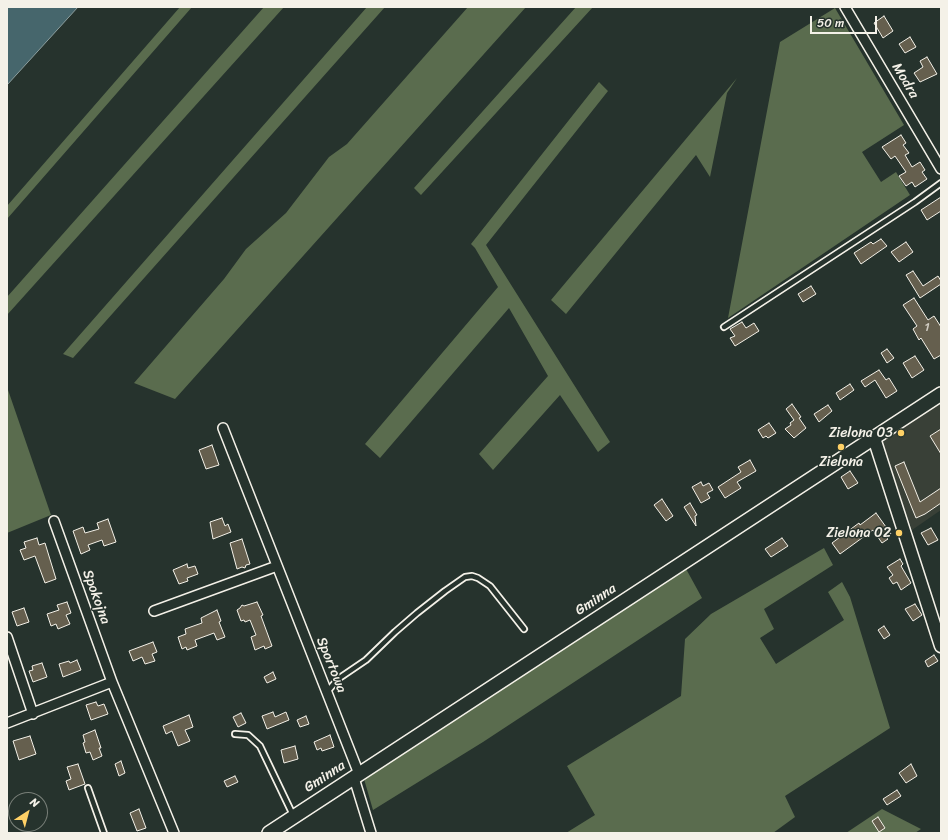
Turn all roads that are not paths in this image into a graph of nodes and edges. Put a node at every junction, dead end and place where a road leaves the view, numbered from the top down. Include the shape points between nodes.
1 (845, 7) edge
2 (941, 169) edge
3 (941, 183) edge
4 (724, 327) dead end
5 (941, 394) edge
6 (223, 428) dead end
7 (874, 438) junction
8 (54, 521) dead end
9 (277, 566) junction
10 (154, 611) dead end
11 (524, 629) dead end
12 (7, 637) edge
13 (941, 646) edge
14 (112, 682) junction
15 (327, 692) junction
16 (33, 714) junction
17 (7, 724) edge
18 (234, 734) dead end
19 (357, 776) junction
20 (88, 788) dead end
21 (294, 816) junction
22 (104, 833) edge
23 (174, 833) edge
24 (269, 833) edge
25 (371, 833) edge

1 - 2 street, Modra
3 - 4 lane
5 - 7 main road, Gminna
6 - 9 street, Sportowa
7 - 13 street
7 - 19 main road, Gminna
8 - 14 street, Spokojna
9 - 10 street
9 - 15 street, Sportowa
11 - 15 lane via 490,586 478,578 465,577 417,613 366,660 338,679
12 - 16 street
14 - 16 street
14 - 23 street, Spokojna
15 - 19 street, Sportowa
16 - 17 street
18 - 21 lane via 248,735 260,746
19 - 21 main road, Gminna
19 - 25 street, Sportowa
20 - 22 lane
21 - 24 main road, Gminna

